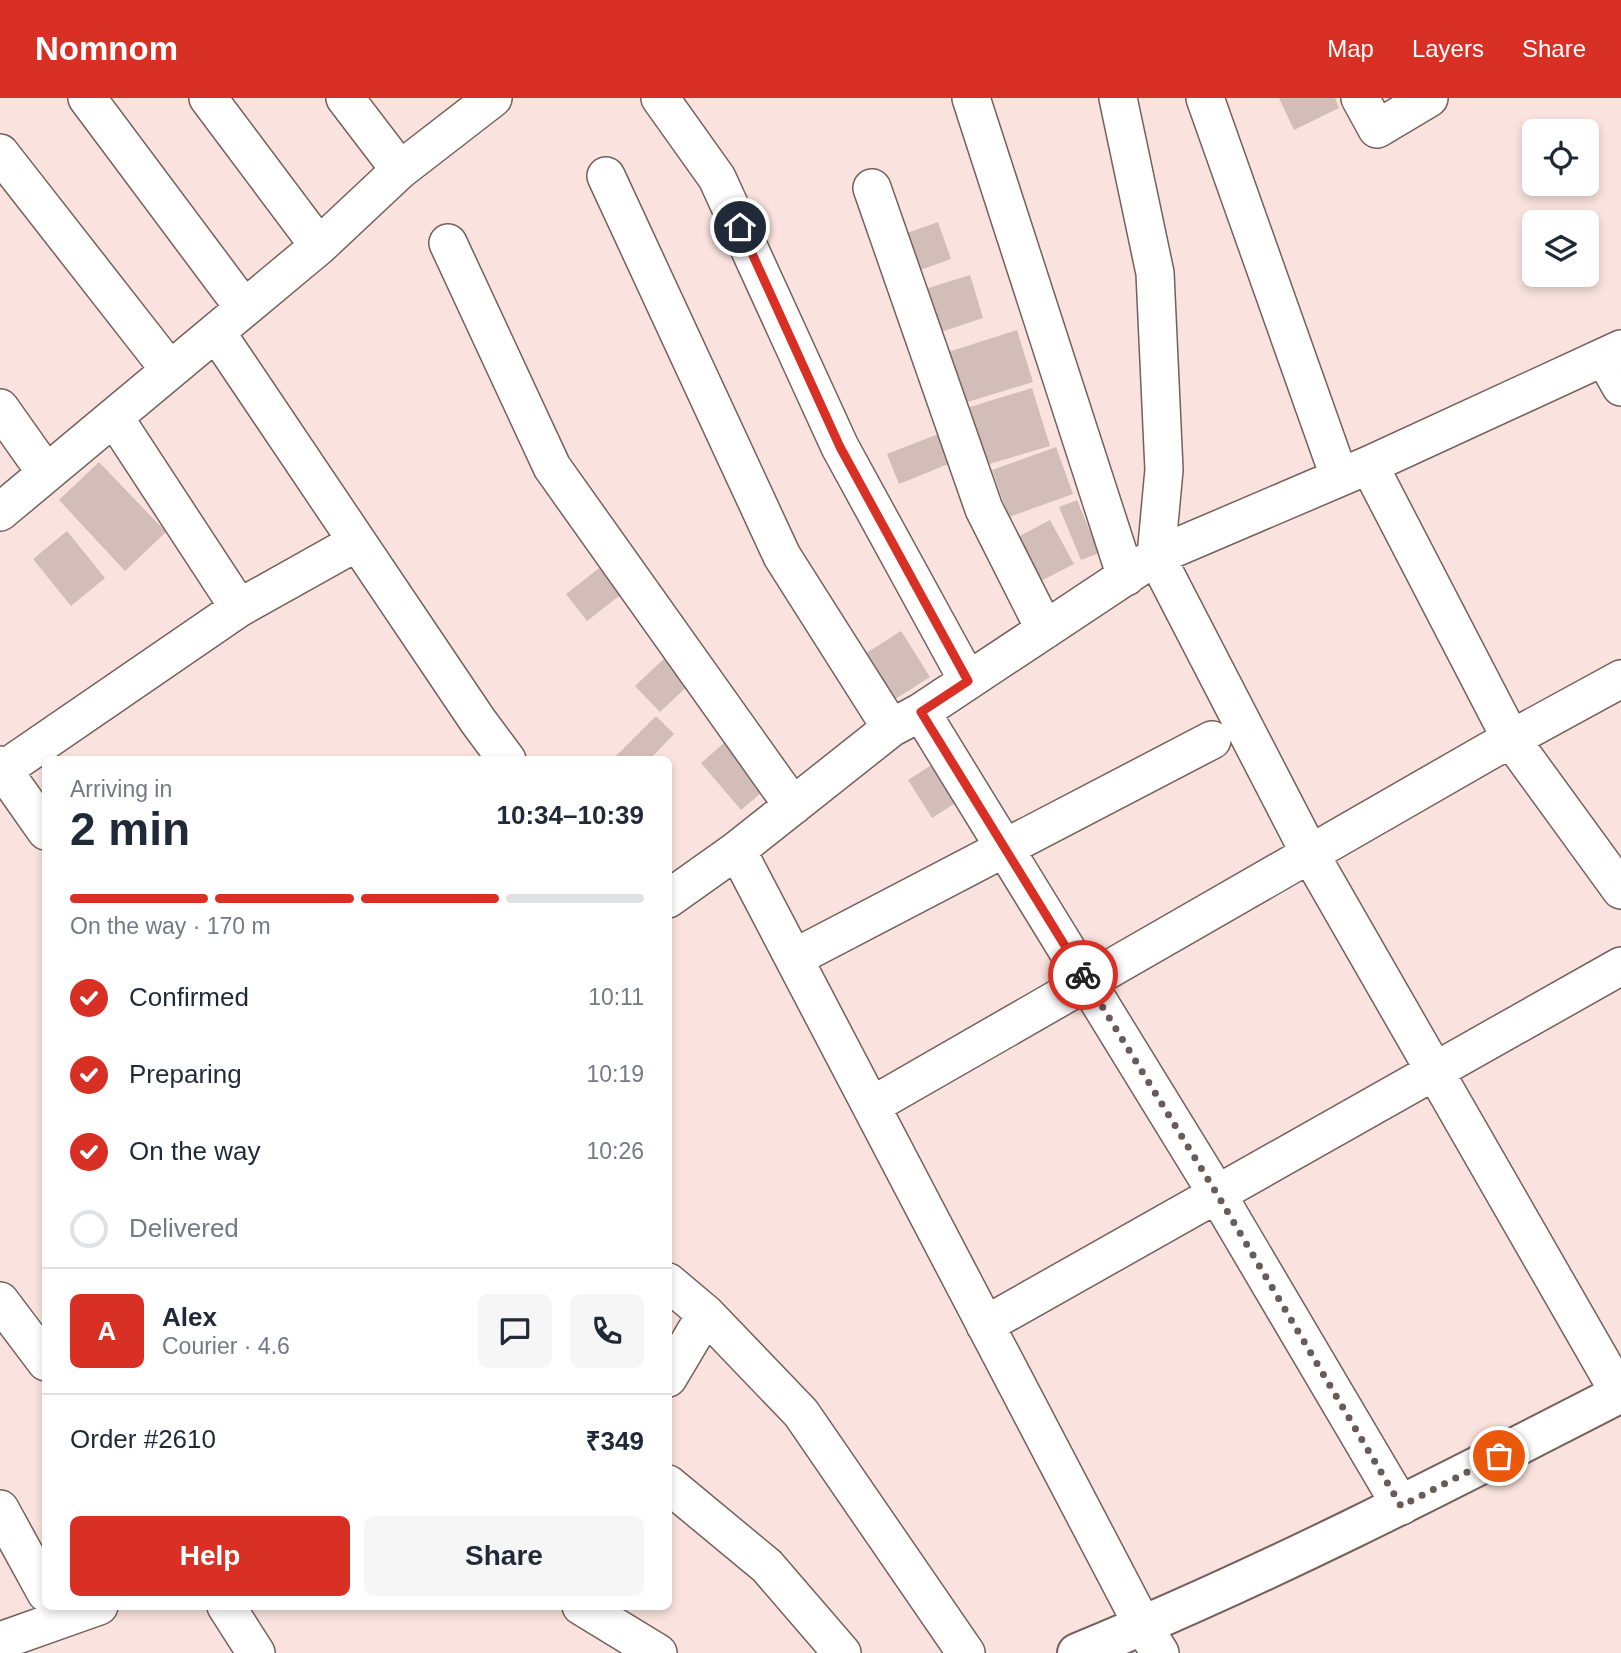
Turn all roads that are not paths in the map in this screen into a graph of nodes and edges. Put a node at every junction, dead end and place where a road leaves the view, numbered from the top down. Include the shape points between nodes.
1 (87, 98) edge
2 (208, 98) edge
3 (345, 98) edge
4 (660, 98) edge
5 (971, 98) edge
6 (1118, 98) edge
7 (1205, 98) edge
8 (1360, 98) edge
9 (1429, 98) edge
10 (484, 100) edge
11 (0, 153) edge
12 (400, 170) junction
13 (606, 176) dead end
14 (872, 188) dead end
15 (448, 243) dead end
16 (319, 246) junction
17 (244, 308) junction
18 (216, 332) junction
19 (1615, 364) edge
20 (169, 369) junction
21 (0, 408) edge
22 (114, 417) junction
23 (1354, 471) junction
24 (46, 473) junction
25 (0, 512) edge
26 (357, 542) junction
27 (1156, 556) junction
28 (1126, 577) junction
29 (239, 608) junction
30 (1045, 630) junction
31 (1621, 678) edge
32 (968, 681) junction
33 (906, 720) junction
34 (1511, 739) junction
35 (1212, 740) dead end
36 (504, 756) edge
37 (2, 768) edge
38 (793, 806) junction
39 (42, 825) edge
40 (1004, 848) junction
41 (737, 850) junction
42 (1310, 854) junction
43 (1621, 890) edge
44 (672, 896) edge
45 (794, 958) junction
46 (1621, 966) edge
47 (1087, 982) junction
48 (1436, 1071) junction
49 (871, 1106) junction
50 (1217, 1194) junction
51 (672, 1285) edge
52 (0, 1301) edge
53 (706, 1314) junction
54 (985, 1325) junction
55 (42, 1358) edge
56 (672, 1371) edge
57 (1621, 1394) edge
58 (672, 1487) edge
59 (1401, 1506) junction
60 (0, 1509) edge
61 (42, 1587) edge
62 (48, 1610) edge
63 (229, 1610) edge
64 (588, 1610) edge
65 (1151, 1639) edge
66 (0, 1641) edge
67 (256, 1653) edge
68 (658, 1653) edge
69 (842, 1653) edge
70 (966, 1653) edge
71 (1077, 1653) edge

1 - 17 street
2 - 16 street
3 - 12 street
4 - 32 street via 718,178 840,447
5 - 28 street
6 - 27 street via 1155,273 1164,470
7 - 23 street
8 - 9 street via 1377,130
10 - 12 street
11 - 20 street
12 - 16 street
13 - 33 street via 782,556
14 - 30 street via 984,509
15 - 38 street via 552,467
16 - 17 street
17 - 18 street
18 - 20 street
18 - 26 street
19 - 23 street
20 - 22 street
21 - 24 street
22 - 24 street
22 - 29 street
23 - 27 street
23 - 34 street
24 - 25 street
26 - 29 street
26 - 36 street
27 - 28 street
27 - 42 street
28 - 30 street
29 - 37 street
30 - 32 street
31 - 34 street
32 - 33 street
33 - 38 street
33 - 40 street
34 - 42 street
34 - 43 street
35 - 40 street
37 - 39 street
38 - 41 street
40 - 45 street
40 - 47 street
41 - 44 street
41 - 45 street
42 - 47 street
42 - 48 street
45 - 49 street
46 - 48 street
47 - 49 street
47 - 50 street
48 - 50 street
48 - 57 street
49 - 54 street
50 - 54 street
50 - 59 street
51 - 53 street
52 - 55 street
53 - 56 street
53 - 70 street via 801,1413
54 - 65 street
57 - 59 main road
58 - 69 street via 767,1566
59 - 65 main road
60 - 61 street
62 - 66 street
63 - 67 street
64 - 68 street
65 - 71 main road

